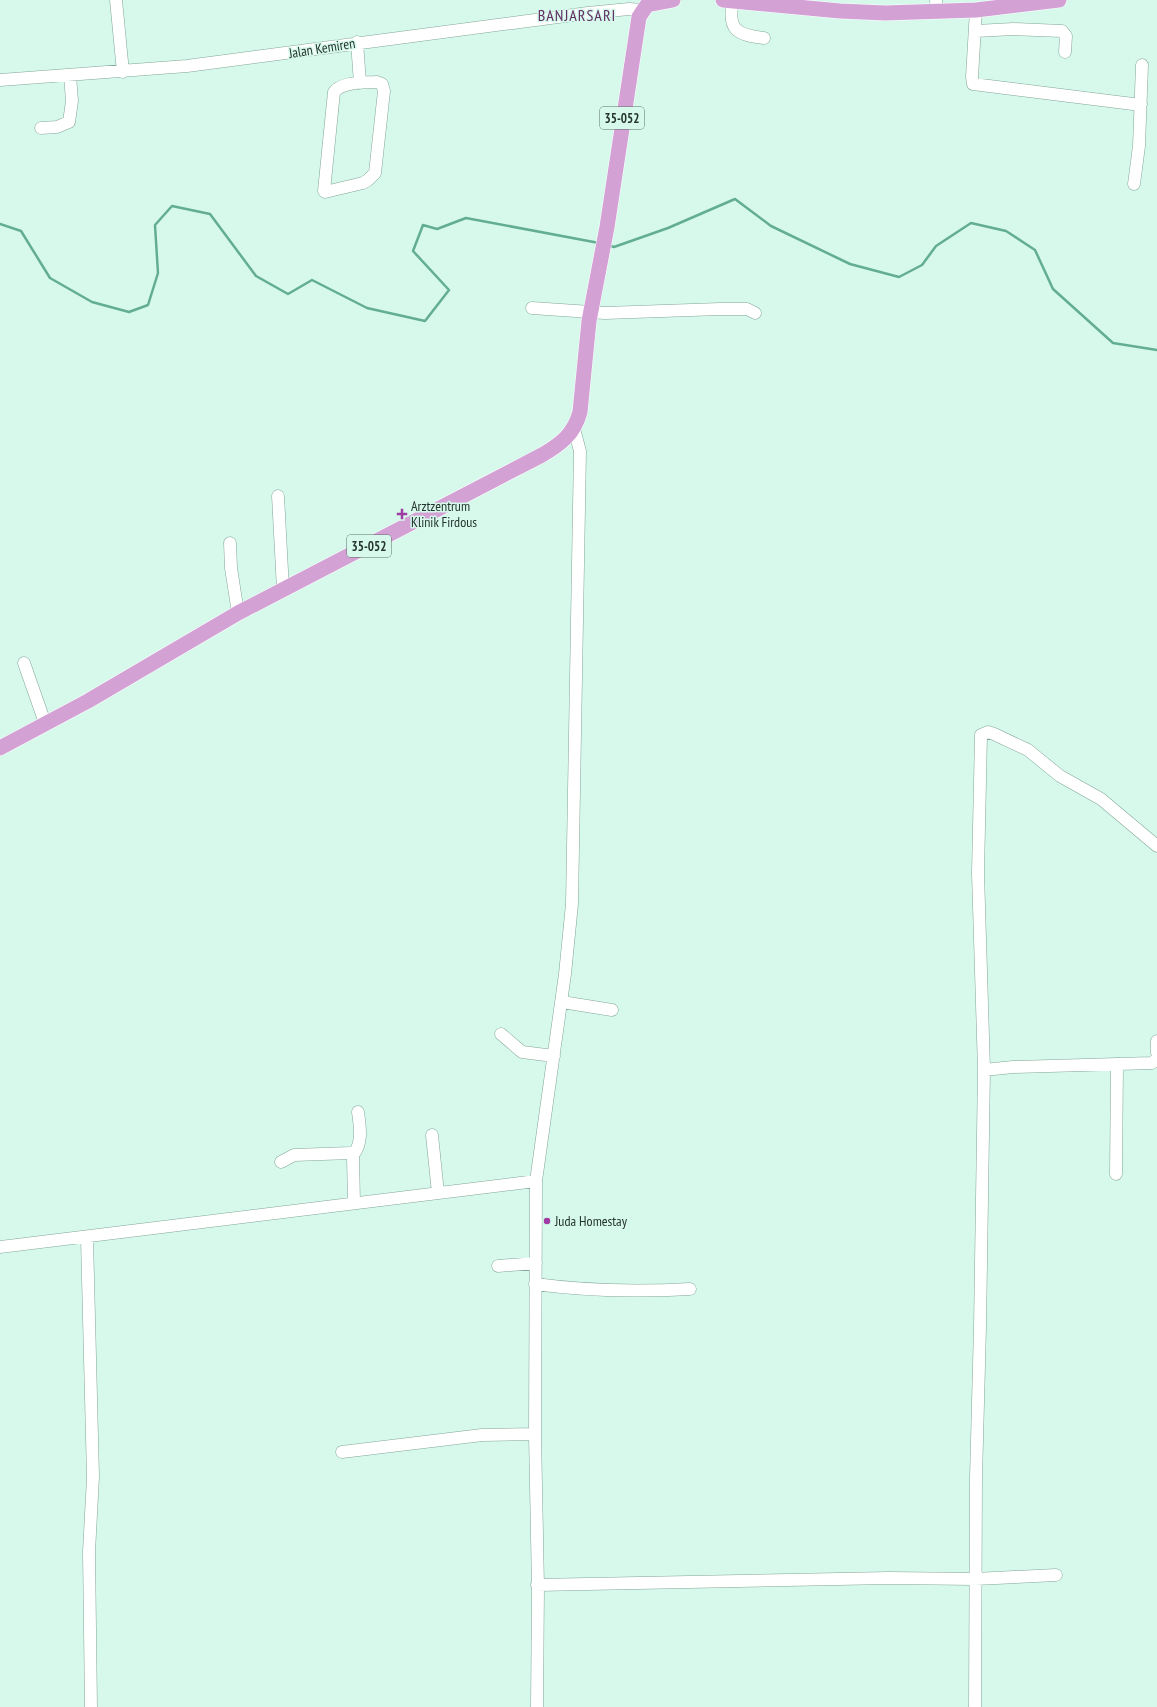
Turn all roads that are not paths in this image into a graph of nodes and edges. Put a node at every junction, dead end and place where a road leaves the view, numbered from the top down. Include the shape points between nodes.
1 (116, 0) edge
2 (673, 0) edge
3 (1059, 0) edge
4 (1043, 1) edge
5 (646, 5) edge
6 (937, 5) edge
7 (730, 6) edge
8 (976, 21) junction
9 (764, 38) dead end
10 (357, 42) junction
11 (1064, 52) dead end
12 (1142, 65) dead end
13 (123, 72) junction
14 (70, 75) junction
15 (0, 80) edge
16 (360, 83) junction
17 (1141, 104) junction
18 (41, 128) dead end
19 (1134, 184) dead end
20 (532, 308) dead end
21 (591, 312) junction
22 (755, 313) dead end
23 (574, 429) junction
24 (278, 496) dead end
25 (230, 543) dead end
26 (283, 589) junction
27 (238, 613) junction
28 (24, 663) dead end
29 (45, 723) junction
30 (0, 748) edge
31 (1157, 846) edge
32 (562, 1002) junction
33 (612, 1010) dead end
34 (501, 1034) dead end
35 (1157, 1041) edge
36 (1157, 1053) edge
37 (554, 1056) junction
38 (1157, 1059) edge
39 (1117, 1064) junction
40 (984, 1070) junction
41 (358, 1112) dead end
42 (432, 1135) dead end
43 (353, 1155) junction
44 (281, 1162) dead end
45 (1116, 1174) dead end
46 (536, 1181) junction
47 (438, 1193) junction
48 (354, 1203) junction
49 (87, 1238) junction
50 (0, 1247) edge
51 (536, 1263) junction
52 (498, 1266) dead end
53 (535, 1284) junction
54 (690, 1289) dead end
55 (535, 1434) junction
56 (342, 1452) dead end
57 (1056, 1575) dead end
58 (975, 1579) junction
59 (537, 1585) junction
60 (91, 1707) edge
61 (537, 1707) edge
62 (975, 1707) edge

1 - 13 street
2 - 5 main road
3 - 4 main road
4 - 8 main road
5 - 10 street, Jalan Kemiren
5 - 21 main road, 35-052 via 639,17 607,227
6 - 7 main road via 885,14
6 - 8 main road
7 - 9 street via 731,22 739,33
8 - 11 street via 1013,29 1062,31 1066,36
8 - 17 street via 973,84
10 - 13 street, Jalan Kemiren via 195,65
10 - 16 street
12 - 17 street
13 - 14 street, Jalan Kemiren
14 - 15 street, Jalan Kemiren
14 - 18 street via 70,122 57,127
16 - 16 street via 340,86 334,92 324,191 326,192 363,183 375,173 384,87 378,82
17 - 19 street
20 - 21 street
21 - 22 street via 638,314 747,309
21 - 23 main road, 35-052 via 581,408
23 - 26 main road, 35-052 via 562,443 542,455
23 - 32 street via 580,451 574,812 572,904
24 - 26 street
25 - 27 street
26 - 27 main road, 35-052
27 - 29 main road, 35-052 via 88,701
28 - 29 street
29 - 30 main road, 35-052
31 - 40 street via 1101,799 1060,776 1028,750 988,732 981,735 978,873
32 - 33 street
32 - 37 street
34 - 37 street via 522,1052
35 - 36 street
37 - 46 street
38 - 39 street via 1152,1063
39 - 40 street
39 - 45 street
40 - 58 street
41 - 43 street via 360,1142
42 - 47 street
43 - 44 street via 294,1155
43 - 48 street
46 - 47 street
46 - 51 street
47 - 48 street
48 - 49 street
49 - 50 street
49 - 60 street via 92,1477 89,1552
51 - 52 street
51 - 53 street
53 - 54 street via 607,1291
53 - 55 street
55 - 56 street via 482,1435
55 - 59 street
57 - 58 street
58 - 59 street via 889,1578
58 - 62 street
59 - 61 street

